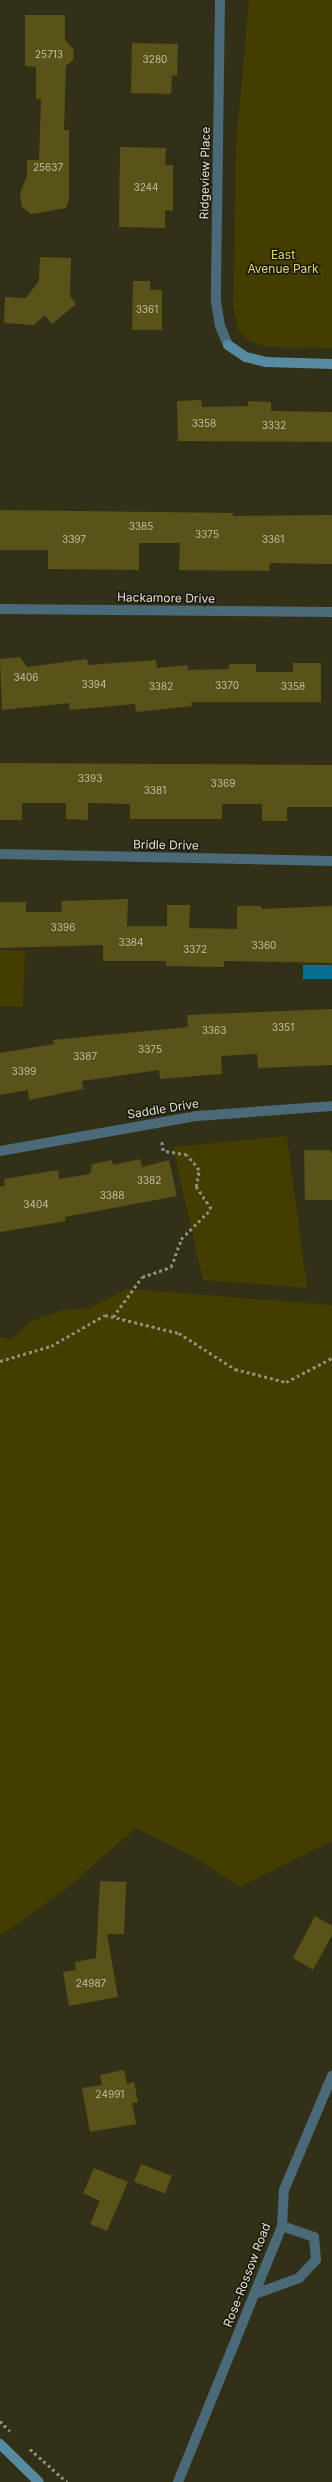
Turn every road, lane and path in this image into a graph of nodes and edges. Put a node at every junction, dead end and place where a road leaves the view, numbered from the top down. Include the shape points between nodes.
1 (220, 0) edge
2 (332, 364) edge
3 (0, 610) edge
4 (332, 612) edge
5 (0, 854) edge
6 (332, 861) edge
7 (332, 1106) edge
8 (161, 1139) dead end
9 (0, 1151) edge
10 (113, 1317) junction
11 (332, 1358) edge
12 (0, 1361) edge
13 (332, 2076) edge
14 (282, 2226) junction
15 (255, 2294) junction
16 (0, 2421) edge
17 (12, 2433) dead end
18 (24, 2443) dead end
19 (0, 2444) edge
20 (39, 2482) edge
21 (67, 2482) edge
22 (178, 2482) edge

1 - 2 street, Ridgeview Place via 216,301 220,326 228,345 246,357 266,362
3 - 4 street, Hackamore Drive
5 - 6 street, Bridle Drive
7 - 9 street, Saddle Drive via 197,1116
8 - 10 path via 163,1151 187,1155 199,1170 196,1187 211,1209 181,1240 171,1267 142,1277
10 - 11 path via 179,1333 235,1369 286,1382
10 - 12 path via 105,1315 51,1346
13 - 14 street, Rose-Rossow Road via 284,2190
14 - 15 street, Rose-Rossow Road
14 - 15 street via 314,2237 316,2260 299,2278
15 - 22 street, Rose-Rossow Road
16 - 17 path
18 - 21 path
19 - 20 street

